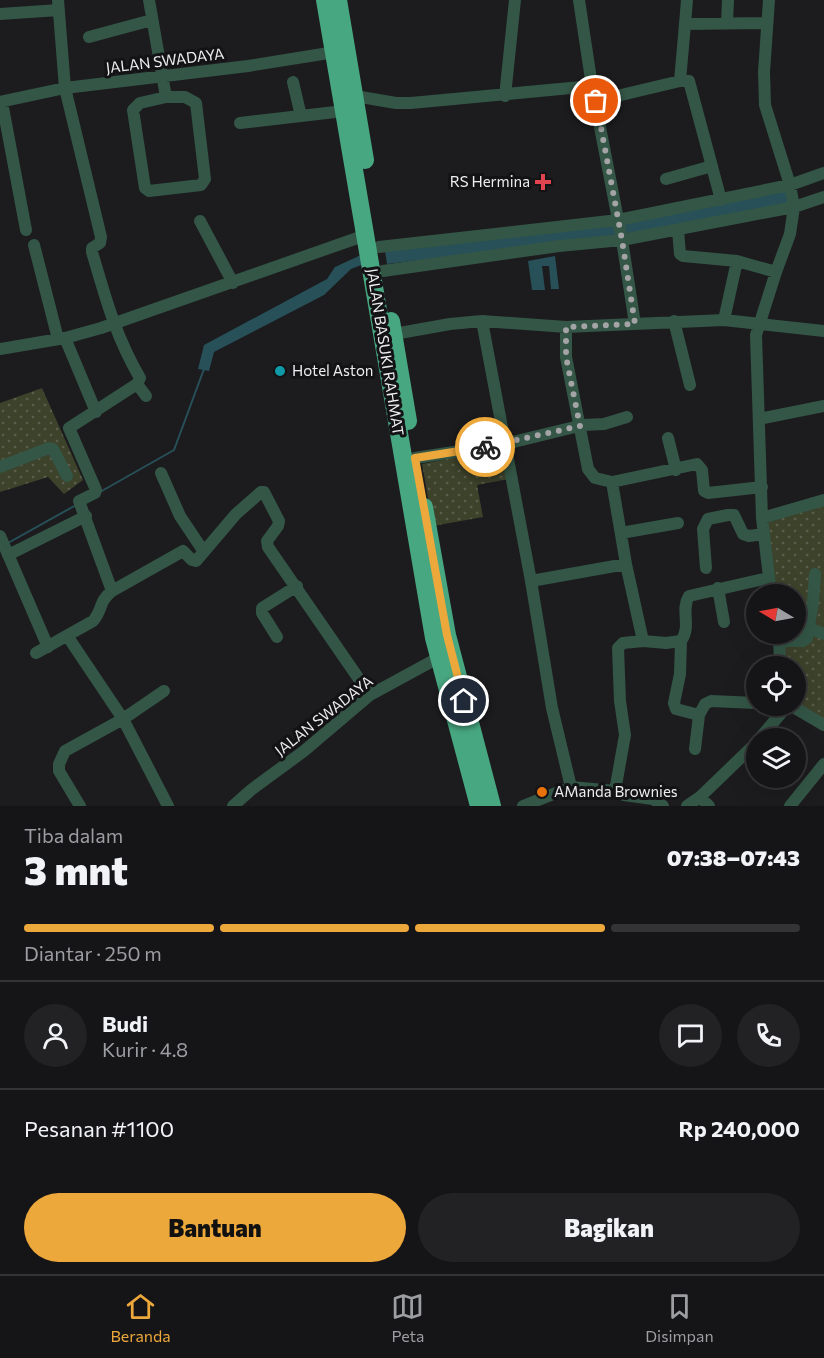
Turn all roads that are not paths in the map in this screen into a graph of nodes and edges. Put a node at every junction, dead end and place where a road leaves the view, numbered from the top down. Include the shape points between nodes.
1 (149, 0) edge
2 (325, 0) edge
3 (338, 0) edge
4 (515, 0) edge
5 (579, 0) edge
6 (687, 0) edge
7 (728, 0) edge
8 (769, 0) edge
9 (58, 5) edge
10 (0, 14) edge
11 (152, 20) junction
12 (727, 23) junction
13 (767, 23) junction
14 (685, 24) junction
15 (89, 38) dead end
16 (334, 52) junction
17 (162, 78) junction
18 (680, 81) junction
19 (293, 82) dead end
20 (592, 86) junction
21 (65, 88) junction
22 (355, 96) junction
23 (505, 96) junction
24 (166, 97) junction
25 (596, 101) junction
26 (1, 102) edge
27 (344, 111) junction
28 (301, 116) junction
29 (240, 123) dead end
30 (712, 166) junction
31 (824, 173) edge
32 (666, 179) dead end
33 (790, 187) junction
34 (824, 197) edge
35 (721, 200) junction
36 (794, 205) junction
37 (200, 221) dead end
38 (618, 221) junction
39 (26, 230) dead end
40 (678, 230) junction
41 (622, 239) junction
42 (34, 245) dead end
43 (376, 255) junction
44 (738, 261) junction
45 (776, 272) junction
46 (233, 283) junction
47 (724, 320) junction
48 (482, 321) junction
49 (674, 321) junction
50 (759, 323) junction
51 (113, 324) junction
52 (635, 324) junction
53 (566, 327) junction
54 (824, 331) edge
55 (394, 334) junction
56 (62, 338) junction
57 (0, 349) edge
58 (137, 384) junction
59 (690, 385) dead end
60 (146, 396) dead end
61 (824, 405) edge
62 (96, 412) junction
63 (627, 417) dead end
64 (759, 418) junction
65 (580, 426) junction
66 (668, 438) dead end
67 (505, 444) junction
68 (415, 458) junction
69 (0, 467) edge
70 (676, 470) junction
71 (161, 473) dead end
72 (68, 476) dead end
73 (612, 482) junction
74 (762, 487) junction
75 (824, 500) edge
76 (85, 515) junction
77 (762, 518) junction
78 (678, 523) dead end
79 (621, 533) junction
80 (764, 534) junction
81 (1, 537) edge
82 (204, 552) junction
83 (7, 553) junction
84 (626, 564) junction
85 (706, 568) dead end
86 (814, 574) dead end
87 (768, 578) junction
88 (531, 581) junction
89 (769, 584) edge
90 (297, 586) junction
91 (718, 588) junction
92 (112, 591) junction
93 (819, 599) edge
94 (724, 622) dead end
95 (809, 628) junction
96 (824, 634) edge
97 (68, 637) junction
98 (277, 637) dead end
99 (806, 637) edge
100 (643, 641) junction
101 (681, 641) junction
102 (438, 658) junction
103 (164, 691) dead end
104 (370, 695) junction
105 (746, 703) edge
106 (699, 715) junction
107 (806, 715) edge
108 (779, 716) edge
109 (123, 719) junction
110 (824, 725) edge
111 (769, 728) edge
112 (695, 749) dead end
113 (746, 754) edge
114 (824, 764) edge
115 (571, 787) junction
116 (615, 791) junction
117 (705, 801) edge
118 (80, 806) edge
119 (168, 806) edge
120 (233, 806) edge
121 (479, 806) edge
122 (492, 806) edge
123 (523, 806) edge
124 (663, 806) edge
125 (687, 806) edge
126 (790, 806) edge

1 - 11 street
2 - 16 highway, JALAN BASUKI RAHMAT
3 - 22 highway, JALAN BASUKI RAHMAT
4 - 23 street
5 - 20 street
6 - 14 street
7 - 12 street
8 - 13 street
9 - 10 street
9 - 21 street
11 - 15 street
11 - 17 street
12 - 13 street
12 - 14 street
13 - 33 street via 765,105
14 - 18 street
16 - 17 street, JALAN SWADAYA
16 - 27 highway, JALAN BASUKI RAHMAT
17 - 21 street, JALAN SWADAYA
17 - 24 street
18 - 25 street
18 - 30 street via 689,81
19 - 28 street
20 - 23 street
20 - 25 street
21 - 26 street, JALAN SWADAYA
21 - 51 street via 100,237 92,252
22 - 23 street via 404,103
22 - 43 highway, JALAN BASUKI RAHMAT
24 - 24 street via 140,103 133,111 148,191 201,185 205,179 196,103 185,97
25 - 38 street
26 - 39 street
27 - 28 street
27 - 43 highway, JALAN BASUKI RAHMAT
28 - 29 street
30 - 32 street
30 - 35 street
31 - 33 street
33 - 35 street
33 - 36 street
34 - 36 street
35 - 38 street
36 - 40 street
36 - 45 street via 790,234
37 - 46 street
38 - 41 street
38 - 43 street
40 - 41 street
40 - 44 street via 683,256
41 - 43 street
41 - 52 street
42 - 56 street
43 - 46 street
43 - 55 highway, JALAN BASUKI RAHMAT
43 - 102 highway, JALAN BASUKI RAHMAT
44 - 45 street
44 - 47 street
45 - 50 street
46 - 51 street
47 - 49 street
47 - 50 street
48 - 53 street
48 - 55 street
48 - 67 street
49 - 52 street
49 - 59 street
50 - 54 street
50 - 64 street
51 - 56 street
51 - 58 street via 140,378
52 - 53 street
53 - 65 street via 566,357
55 - 68 highway, JALAN BASUKI RAHMAT
56 - 57 street
56 - 62 street
58 - 60 street
58 - 62 street
61 - 64 street
62 - 76 street via 69,428 96,491 80,502
63 - 65 street
64 - 74 street
65 - 67 street
65 - 73 street via 590,474
66 - 70 street
67 - 68 street
67 - 88 street
68 - 122 highway, JALAN BASUKI RAHMAT via 447,635
69 - 72 street via 50,448
70 - 73 street
70 - 74 street via 700,466 704,491 708,493
71 - 82 street via 180,516
73 - 79 street
74 - 77 street
75 - 77 street
76 - 83 street
76 - 92 street
77 - 80 street
78 - 79 street
79 - 84 street
80 - 85 street via 743,534 734,515 708,519 703,529
80 - 87 street
81 - 83 street
82 - 90 street via 236,514 264,492 279,521 267,545
82 - 92 street via 195,561 183,550
83 - 97 street via 42,650
84 - 88 street
84 - 100 street
86 - 93 street
87 - 89 street
87 - 91 street
88 - 115 street via 552,708
90 - 98 street via 262,608
90 - 104 street
91 - 94 street
91 - 101 street via 686,600 686,630
92 - 97 street via 103,598 96,618
93 - 95 street
95 - 96 street
95 - 99 street
97 - 109 street
100 - 101 street
100 - 116 street via 622,643 618,648 625,735
101 - 106 street via 675,706
102 - 104 street, JALAN SWADAYA
102 - 121 highway, JALAN BASUKI RAHMAT
103 - 109 street
104 - 120 street, JALAN SWADAYA
105 - 106 street via 711,701
106 - 112 street
107 - 110 street
108 - 111 street
109 - 118 street via 65,751 61,758 61,777
109 - 119 street
113 - 117 street
114 - 126 street
115 - 116 street
115 - 123 street
116 - 124 street via 653,799
117 - 125 street

